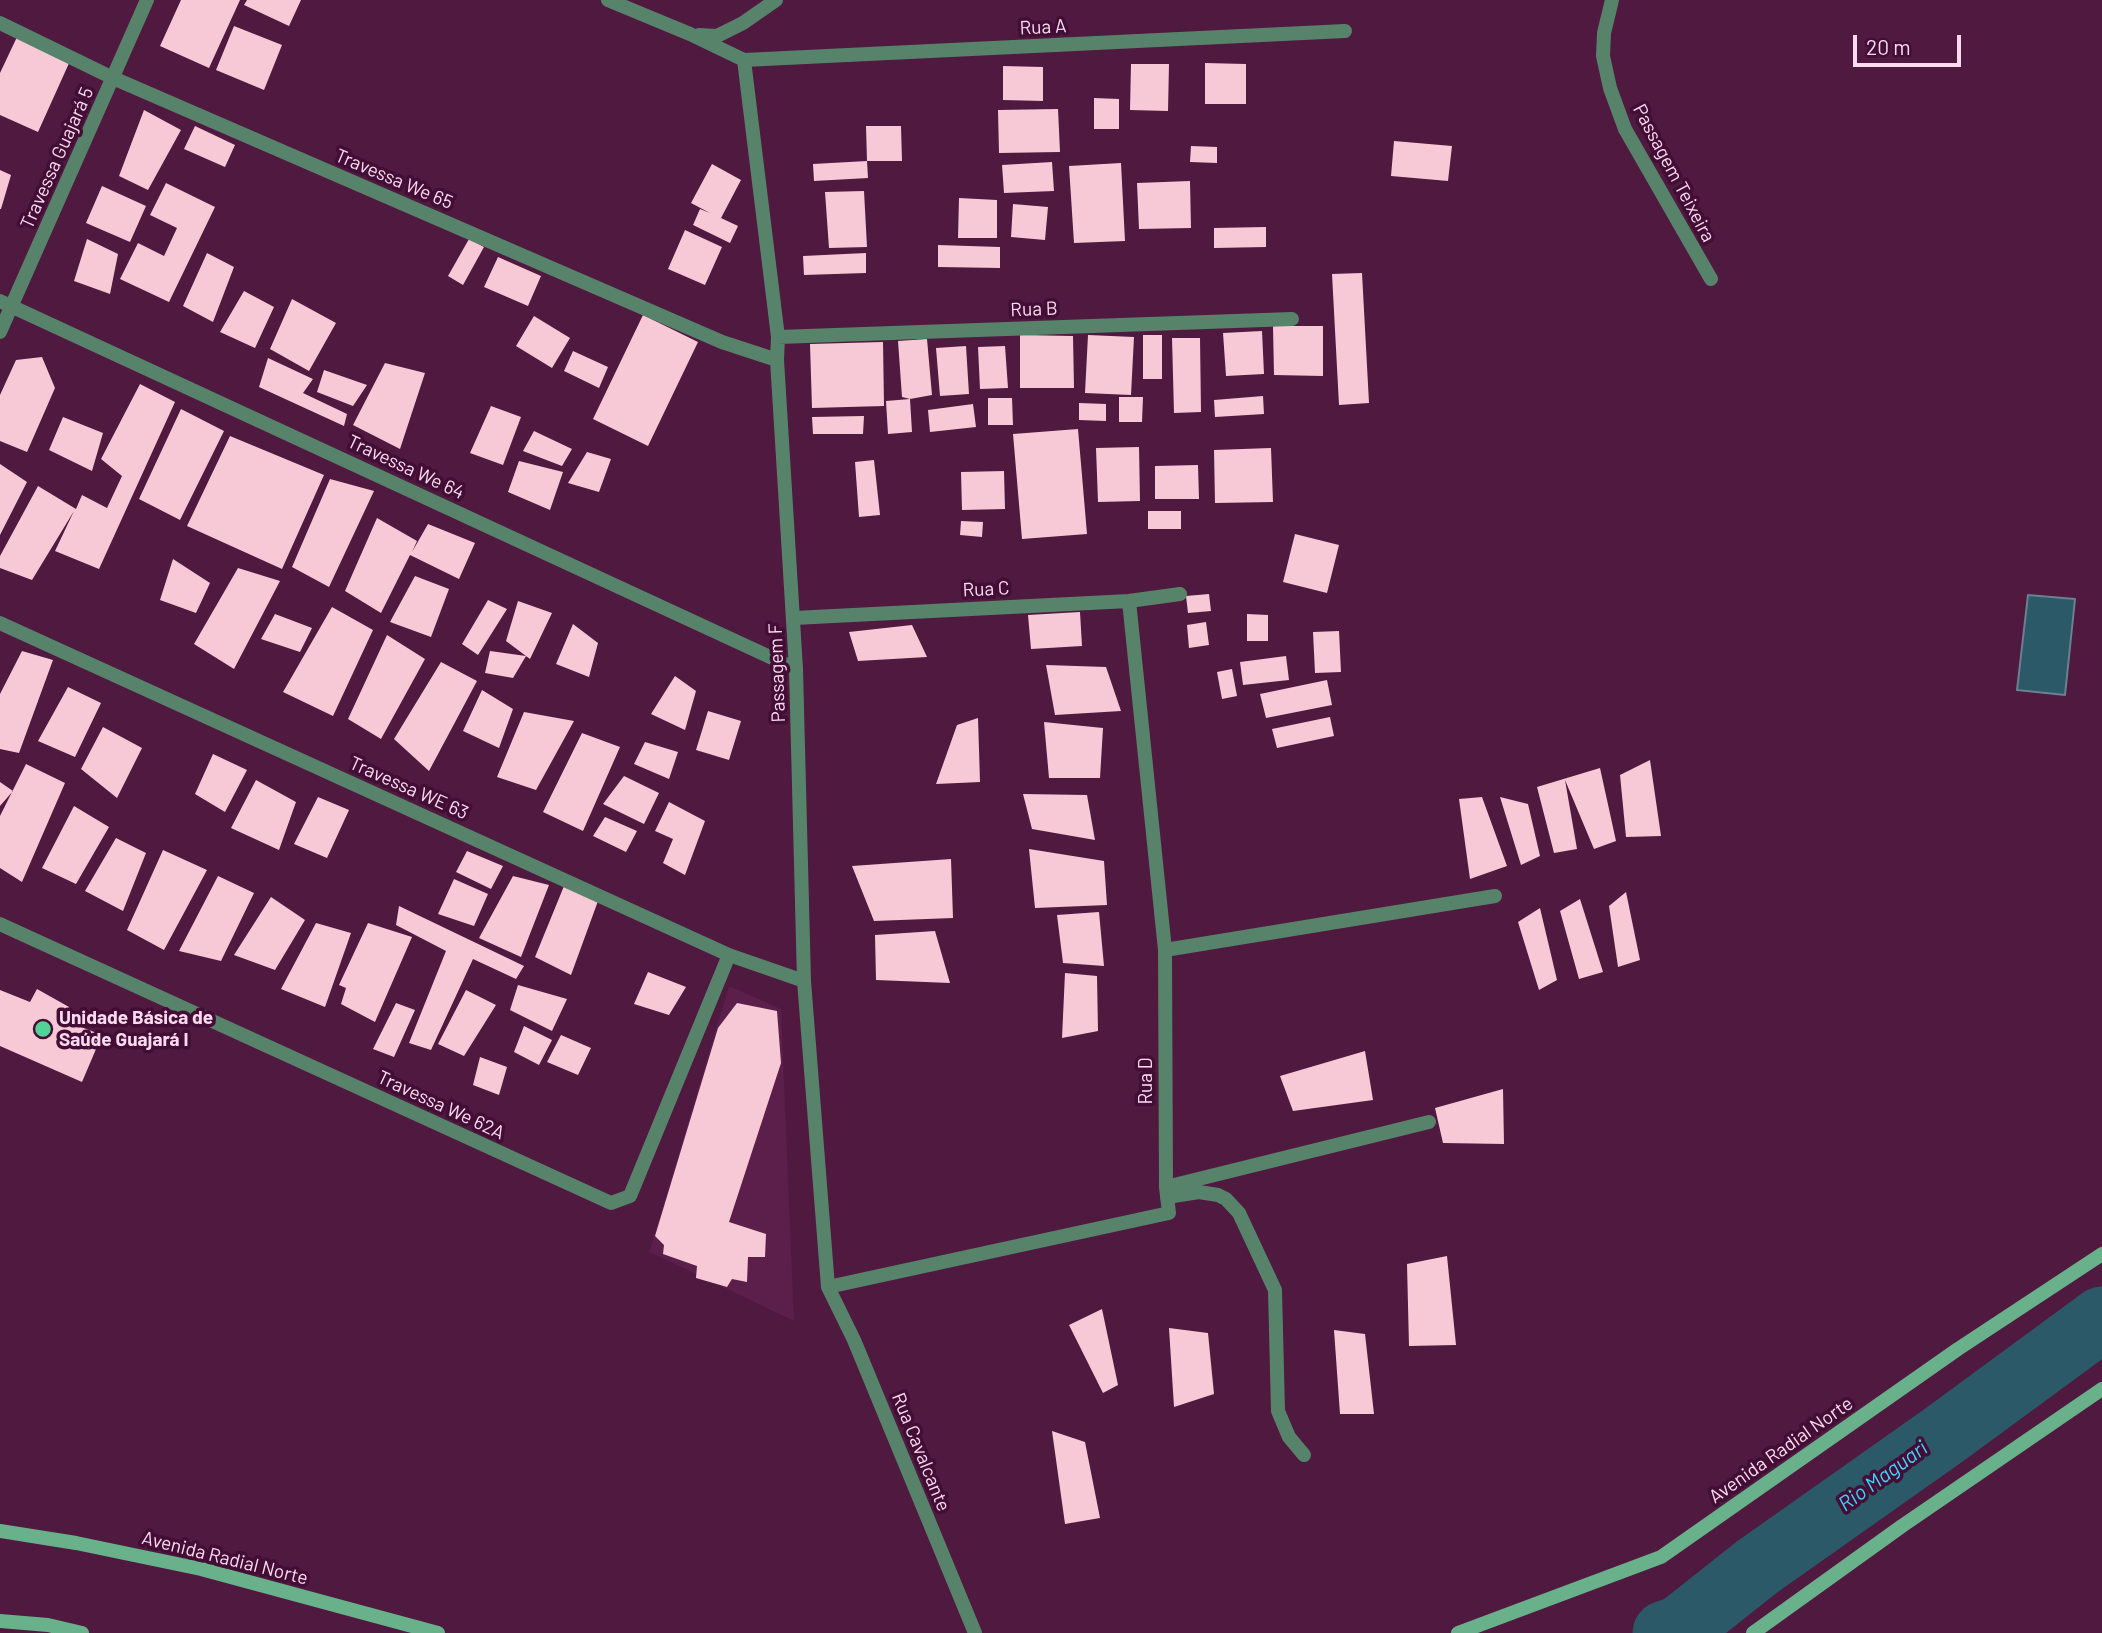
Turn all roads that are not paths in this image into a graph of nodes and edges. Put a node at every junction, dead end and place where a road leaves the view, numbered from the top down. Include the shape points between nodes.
1 (147, 0) edge
2 (608, 0) edge
3 (776, 0) edge
4 (1612, 0) edge
5 (0, 23) edge
6 (1345, 32) dead end
7 (690, 34) junction
8 (744, 60) junction
9 (113, 78) junction
10 (1711, 279) dead end
11 (6, 303) edge
12 (1292, 319) dead end
13 (0, 332) edge
14 (778, 337) junction
15 (777, 360) junction
16 (1180, 594) dead end
17 (1129, 601) junction
18 (794, 618) junction
19 (0, 623) edge
20 (796, 669) junction
21 (1495, 896) dead end
22 (0, 925) edge
23 (1165, 950) junction
24 (729, 955) junction
25 (804, 981) junction
26 (1429, 1122) dead end
27 (1167, 1192) junction
28 (2102, 1254) edge
29 (828, 1287) junction
30 (2102, 1390) edge
31 (1304, 1455) dead end
32 (0, 1531) edge
33 (0, 1621) edge
34 (82, 1633) edge
35 (438, 1633) edge
36 (975, 1633) edge
37 (1458, 1633) edge
38 (1753, 1633) edge

1 - 9 street, Travessa Guajará 5
2 - 7 street
3 - 7 street via 717,37
4 - 10 street, Passagem Teixeira via 1603,56 1610,88 1625,129
5 - 9 street, Travessa We 65
6 - 8 street, Rua A
7 - 8 street
8 - 14 street, Passagem F
9 - 11 street, Travessa Guajará 5
9 - 15 street, Travessa We 65 via 722,342
11 - 13 street, Travessa Guajará 5
11 - 20 street, Travessa We 64
12 - 14 street, Rua B
14 - 15 street, Passagem F
15 - 18 street, Passagem F
16 - 17 street, Rua C
17 - 18 street, Rua C
17 - 23 street, Rua D
18 - 20 street, Passagem F
19 - 24 street, Travessa WE 63
20 - 25 street, Passagem F
21 - 23 street
22 - 24 street, Travessa We 62A via 611,1203 630,1196
23 - 27 street, Rua D
24 - 25 street, Travessa WE 63
25 - 29 street, Passagem F
26 - 27 street
27 - 29 street via 1169,1213
27 - 31 street via 1218,1195 1239,1213 1275,1290 1278,1411 1289,1437
28 - 37 main road, Avenida Radial Norte via 1661,1557
29 - 36 street, Rua Cavalcante
30 - 38 main road
32 - 35 main road, Avenida Radial Norte via 201,1569
33 - 34 main road

